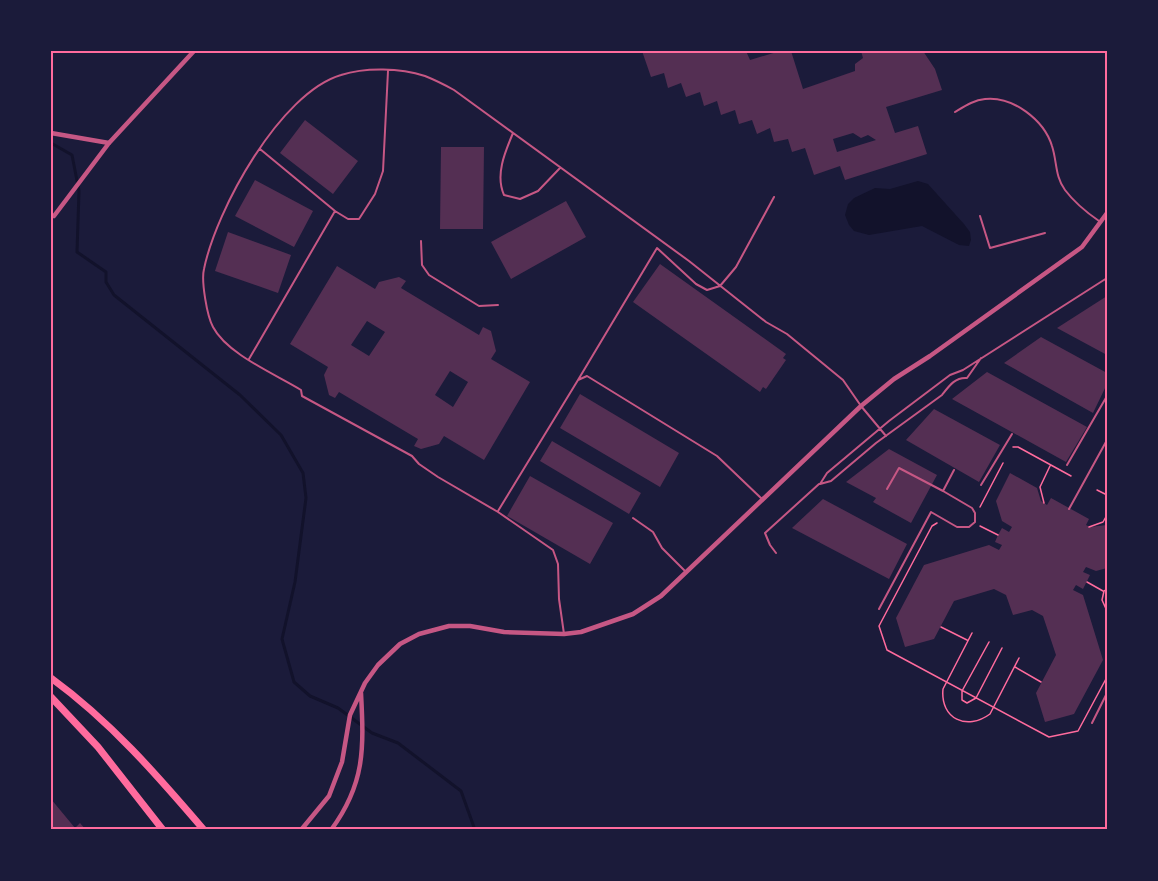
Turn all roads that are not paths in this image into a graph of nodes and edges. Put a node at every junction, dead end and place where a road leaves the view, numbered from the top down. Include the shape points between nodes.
1 (194, 51) edge
2 (388, 70) junction
3 (956, 112) dead end
4 (51, 133) edge
5 (513, 133) junction
6 (109, 143) junction
7 (260, 149) junction
8 (560, 168) junction
9 (774, 197) dead end
10 (335, 212) junction
11 (1107, 213) edge
12 (54, 216) dead end
13 (980, 216) dead end
14 (1101, 223) junction
15 (1045, 233) dead end
16 (421, 241) dead end
17 (1107, 278) edge
18 (720, 286) junction
19 (498, 305) dead end
20 (981, 358) junction
21 (249, 359) junction
22 (578, 380) junction
23 (1107, 396) edge
24 (861, 406) junction
25 (880, 429) junction
26 (1012, 434) dead end
27 (886, 436) junction
28 (1107, 440) edge
29 (1067, 465) dead end
30 (954, 470) dead end
31 (820, 484) junction
32 (981, 485) dead end
33 (887, 489) dead end
34 (943, 491) junction
35 (762, 499) junction
36 (1069, 509) dead end
37 (498, 512) junction
38 (633, 518) dead end
39 (777, 553) dead end
40 (686, 572) junction
41 (879, 609) dead end
42 (564, 634) junction
43 (51, 678) edge
44 (361, 692) junction
45 (1107, 693) edge
46 (51, 697) edge
47 (1092, 723) dead end
48 (163, 830) edge
49 (204, 830) edge
50 (301, 830) edge
51 (331, 830) edge

1 - 6 street
2 - 5 lane via 425,76 454,90
2 - 7 lane via 374,68 324,82 295,103
2 - 10 lane via 383,171 375,194 359,219 348,219
3 - 14 lane via 971,102 986,99 1002,101 1032,115 1052,146 1064,189
4 - 6 street
5 - 8 lane
5 - 8 lane via 499,185 504,195 520,199 538,191
6 - 12 street
7 - 10 lane
7 - 21 lane via 216,227 203,271 212,326
8 - 18 lane
9 - 18 lane via 736,267
10 - 21 lane
11 - 14 street
13 - 15 lane via 990,248
14 - 24 street via 1082,247
16 - 19 lane via 422,265 429,275 479,306
17 - 20 lane
18 - 22 lane via 707,290 696,284 657,249
18 - 24 lane via 788,334 843,380
20 - 25 lane via 950,375
20 - 27 lane via 967,378 950,384
21 - 37 lane via 301,390 302,396 411,456 438,477
22 - 35 lane via 587,376 717,456
22 - 37 lane
23 - 29 lane
24 - 25 lane
24 - 35 street
25 - 27 lane
25 - 31 lane via 826,473
26 - 32 lane
27 - 31 lane via 831,481
28 - 36 lane
30 - 34 lane
31 - 39 lane via 765,532
33 - 34 lane via 899,468
34 - 41 lane via 972,508 975,522 969,527 957,526 931,512
35 - 40 street
37 - 42 lane via 553,550 558,564
38 - 40 lane via 653,532 662,548
40 - 42 street via 661,596 633,614
42 - 44 street via 504,632 460,625 429,630 392,651 371,673
43 - 49 main road via 116,732
44 - 50 street via 350,715 342,762 330,796
44 - 51 street via 360,768 345,810
45 - 47 lane
46 - 48 main road via 98,747

